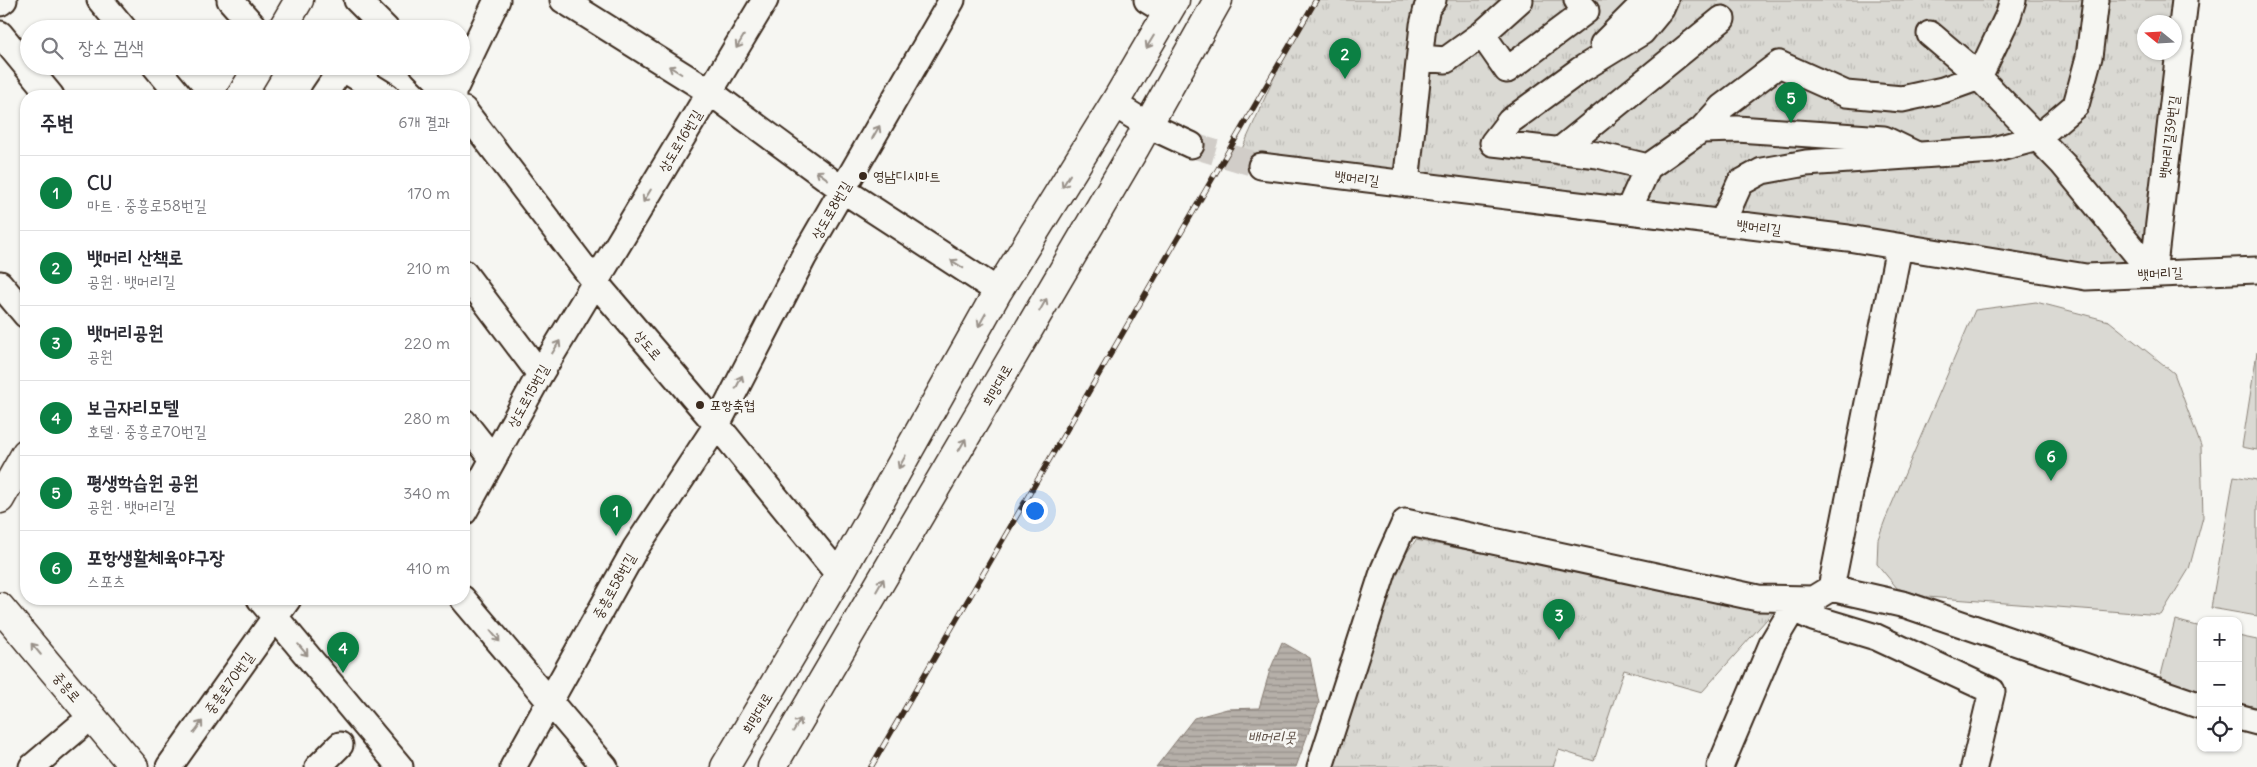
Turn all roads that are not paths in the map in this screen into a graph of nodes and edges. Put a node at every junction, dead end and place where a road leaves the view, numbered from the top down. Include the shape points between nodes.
1 (4, 0) edge
2 (100, 0) edge
3 (230, 0) edge
4 (299, 0) edge
5 (357, 0) edge
6 (497, 0) edge
7 (562, 0) edge
8 (765, 0) edge
9 (952, 0) edge
10 (1218, 0) edge
11 (1433, 0) edge
12 (1520, 0) edge
13 (1577, 0) edge
14 (1647, 0) edge
15 (1665, 0) edge
16 (2013, 0) edge
17 (2096, 0) edge
18 (2185, 0) edge
19 (0, 3) edge
20 (1163, 4) edge
21 (1722, 19) dead end
22 (117, 20) edge
23 (248, 20) edge
24 (287, 20) edge
25 (377, 20) edge
26 (0, 34) edge
27 (1482, 34) junction
28 (1930, 34) dead end
29 (20, 58) edge
30 (1420, 58) junction
31 (470, 64) edge
32 (1580, 70) junction
33 (34, 75) edge
34 (162, 75) edge
35 (254, 75) edge
36 (337, 75) edge
37 (353, 75) edge
38 (432, 75) edge
39 (465, 75) edge
40 (1979, 78) junction
41 (46, 90) edge
42 (175, 90) edge
43 (245, 90) edge
44 (327, 90) edge
45 (377, 90) edge
46 (446, 90) edge
47 (459, 90) edge
48 (710, 92) junction
49 (1114, 104) junction
50 (470, 119) edge
51 (1148, 125) junction
52 (1701, 130) junction
53 (2037, 138) junction
54 (1190, 145) tunnel mouth
55 (1559, 151) junction
56 (1919, 156) junction
57 (1261, 166) tunnel mouth
58 (1648, 167) junction
59 (1406, 184) junction
60 (843, 190) junction
61 (1628, 211) junction
62 (1722, 223) junction
63 (1899, 247) junction
64 (2257, 270) edge
65 (2153, 274) junction
66 (470, 281) edge
67 (595, 282) junction
68 (0, 284) edge
69 (998, 290) junction
70 (20, 308) edge
71 (540, 374) junction
72 (717, 425) junction
73 (470, 430) edge
74 (493, 459) junction
75 (20, 464) edge
76 (0, 499) edge
77 (470, 501) edge
78 (839, 575) junction
79 (1819, 602) junction
80 (469, 605) edge
81 (0, 607) edge
82 (282, 608) edge
83 (0, 636) edge
84 (549, 701) junction
85 (2197, 705) edge
86 (2242, 718) edge
87 (2257, 722) edge
88 (79, 727) junction
89 (340, 745) dead end
90 (1976, 766) edge
91 (32, 767) edge
92 (112, 767) edge
93 (134, 767) edge
94 (169, 767) edge
95 (318, 767) edge
96 (400, 767) edge
97 (513, 767) edge
98 (605, 767) edge
99 (725, 767) edge
100 (772, 767) edge
101 (1320, 767) edge
102 (1720, 767) edge

1 - 19 street
2 - 22 street
3 - 23 street
4 - 24 main road
5 - 25 street
6 - 31 street
48 -> 7 street
8 -> 48 street, 상도로16번길
60 -> 9 street, 상도로8번길
10 - 51 main road, 희망대로
11 - 30 street via 1427,8
12 - 27 street
13 - 27 street via 1586,11 1507,70
14 - 32 street via 1580,66
15 - 32 street via 1642,32
16 - 40 street
17 - 53 street via 2089,57 2076,105
18 - 65 street, 뱃머리길39번길
20 -> 49 main road, 희망대로
21 - 55 street
26 - 29 street
27 - 30 street via 1446,60
28 - 40 street
30 - 59 street
32 - 55 street via 1510,121 1494,143
33 - 41 street
34 - 42 street
35 - 43 main road
36 - 44 street
37 - 45 street
38 - 46 street, 상도로
39 - 47 street
40 - 52 street via 1902,99 1846,94 1778,64 1722,107
40 - 53 street
60 -> 48 street
48 -> 67 street, 상도로16번길
49 - 51 street
49 -> 69 main road, 희망대로
50 - 67 street, 상도로
51 - 54 street
100 -> 51 main road, 희망대로
52 - 56 street via 1737,129 1884,139
52 - 58 street
53 - 56 street via 1992,150
53 - 65 street via 2063,164
55 - 58 street via 1598,155
56 - 62 street via 1806,163 1762,171 1740,184
57 - 59 street, 뱃머리길
58 - 61 street
59 - 61 street, 뱃머리길
69 -> 60 street
72 -> 60 street, 상도로8번길 via 803,258
61 - 62 street, 뱃머리길
62 - 63 street, 뱃머리길
63 - 65 street, 뱃머리길 via 2086,277
63 - 79 street
64 - 65 street, 뱃머리길
66 - 71 street
71 -> 67 street, 상도로15번길
67 - 72 street, 상도로
68 - 70 street
69 -> 78 main road, 희망대로
71 - 74 street, 상도로15번길
72 - 78 street, 상도로
72 - 84 street, 중흥로58번길 via 635,549
73 - 74 street
74 - 77 street, 상도로15번길
75 - 76 main road
78 - 99 main road, 희망대로
79 - 85 street via 1906,605
79 - 90 street via 1876,637 1992,691
79 - 101 street via 1758,598 1405,522 1384,569
79 - 102 street via 1800,612 1791,612 1774,642
80 -> 84 street
93 -> 81 main road, 중흥로
94 -> 82 street, 중흥로70번길
82 -> 96 street
83 - 88 main road, 중흥로
84 - 97 street, 중흥로58번길
84 - 98 street
86 - 87 street
88 - 91 street
88 - 92 main road, 중흥로
89 - 95 street

